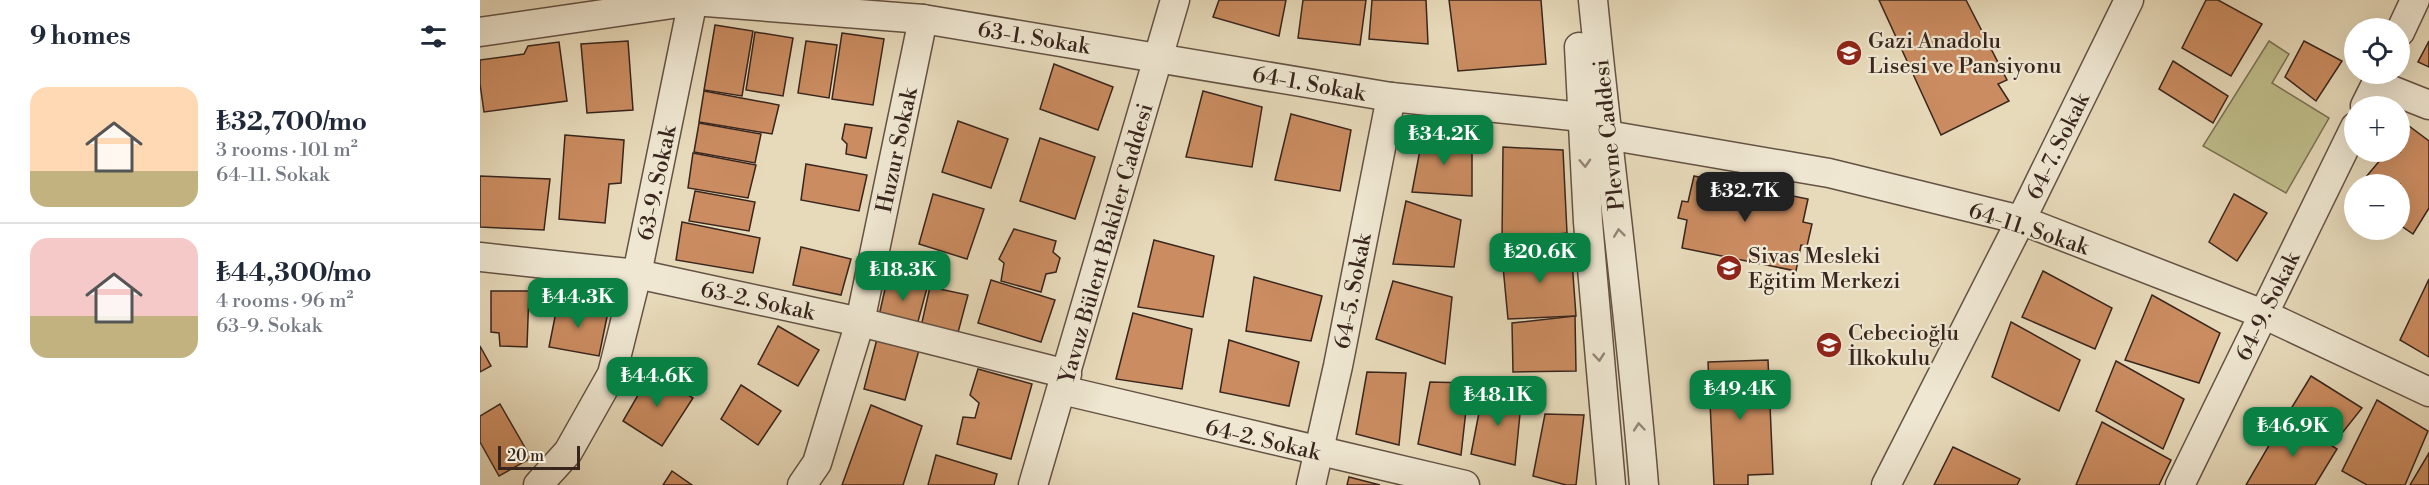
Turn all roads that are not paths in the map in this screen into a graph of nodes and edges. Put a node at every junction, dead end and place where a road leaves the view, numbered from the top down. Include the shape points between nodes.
1 (693, 0) edge
2 (1175, 0) edge
3 (1574, 0) edge
4 (1593, 0) edge
5 (2129, 0) edge
6 (2415, 0) edge
7 (2407, 18) edge
8 (923, 19) junction
9 (480, 32) edge
10 (1158, 57) junction
11 (2374, 88) edge
12 (1391, 97) junction
13 (2429, 105) edge
14 (1598, 123) junction
15 (2344, 149) edge
16 (2021, 220) junction
17 (480, 257) edge
18 (637, 274) junction
19 (2263, 314) junction
20 (860, 322) junction
21 (1065, 382) junction
22 (2429, 392) edge
23 (1318, 452) junction
24 (538, 485) edge
25 (802, 485) edge
26 (1033, 485) edge
27 (1311, 485) edge
28 (1465, 485) edge
29 (1611, 485) edge
30 (1644, 485) edge
31 (1886, 485) edge
32 (2180, 485) edge

1 - 8 street, 63-1. Sokak
1 - 9 street, 63-1. Sokak
1 - 18 street, 63-9. Sokak
2 - 10 street, Yavuz Bülent Bakiler Caddesi
3 - 14 street, Plevne Caddesi via 1581,72
4 - 14 street, Plevne Caddesi
5 - 16 street, 64-7. Sokak
6 - 7 street
8 - 10 street, 63-1. Sokak
8 - 20 street, Huzur Sokak
10 - 12 street, 64-1. Sokak
10 - 21 street, Yavuz Bülent Bakiler Caddesi
11 - 13 street
12 - 14 street, 64-1. Sokak
12 - 23 street, 64-5. Sokak
14 - 16 street, 64-11. Sokak
14 -> 29 street, Plevne Caddesi via 1587,222
30 -> 14 street, Plevne Caddesi via 1633,355
15 - 19 street, 64-9. Sokak
16 - 19 street, 64-11. Sokak
16 - 31 street, 64-7. Sokak
17 - 18 street, 63-2. Sokak
18 - 20 street, 63-2. Sokak
18 - 24 street, 63-9. Sokak via 612,374 568,452
19 - 22 street, 64-11. Sokak
19 - 32 street, 64-9. Sokak
20 - 21 street, 63-2. Sokak
20 - 25 street, Huzur Sokak via 817,463
21 - 23 street, 64-2. Sokak
21 - 26 street, Yavuz Bülent Bakiler Caddesi
23 - 27 street, 64-5. Sokak
23 - 28 street, 64-2. Sokak

